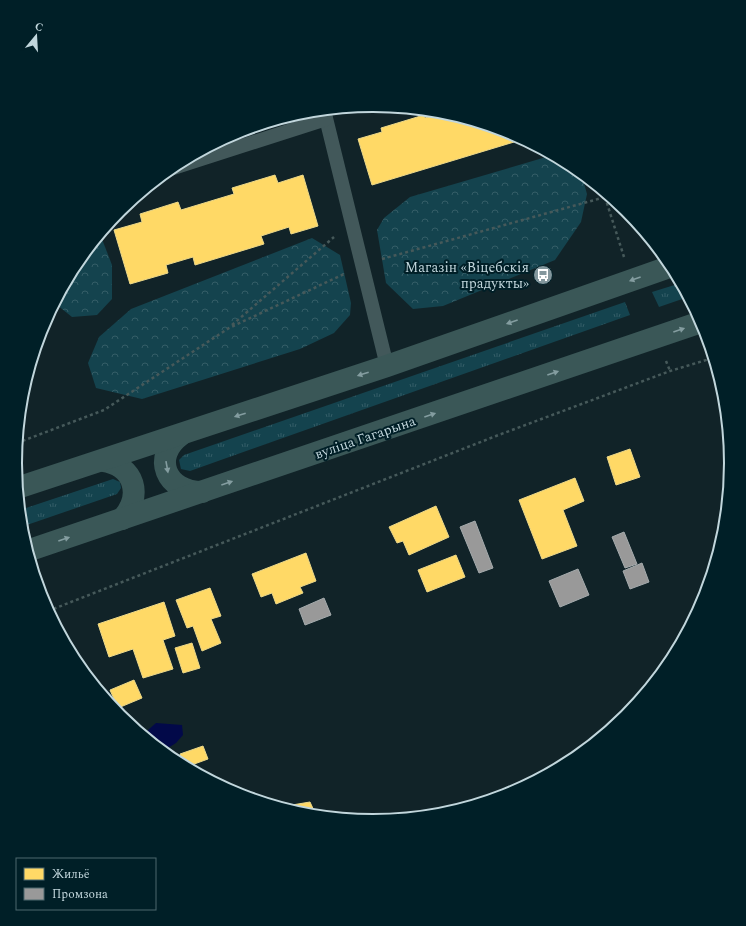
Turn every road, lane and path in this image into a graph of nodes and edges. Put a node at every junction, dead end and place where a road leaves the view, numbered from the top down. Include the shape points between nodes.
1 (325, 115) edge
2 (317, 117) edge
3 (198, 159) edge
4 (602, 197) edge
5 (609, 204) edge
6 (351, 223) junction
7 (625, 257) dead end
8 (362, 265) junction
9 (665, 268) edge
10 (695, 324) edge
11 (229, 328) junction
12 (665, 358) dead end
13 (708, 360) edge
14 (387, 366) junction
15 (670, 371) junction
16 (181, 434) junction
17 (23, 441) edge
18 (103, 461) junction
19 (23, 486) edge
20 (202, 492) junction
21 (122, 519) junction
22 (33, 549) edge
23 (54, 609) edge

1 - 6 lane
2 - 3 lane
4 - 8 path
5 - 7 path
6 - 8 lane
6 - 11 path
8 - 11 path
8 - 14 lane
9 -> 14 main road
20 -> 10 main road, вуліца Гагарына
11 - 17 path via 104,410
12 - 15 path
13 - 15 path
14 -> 16 main road
15 - 23 path
16 - 18 main road
16 -> 20 main road via 168,447 168,475 182,489
18 - 19 main road
18 - 21 main road via 112,462 120,467 132,482 133,502 129,512
20 - 21 main road, вуліца Гагарына
22 -> 21 main road, вуліца Гагарына

